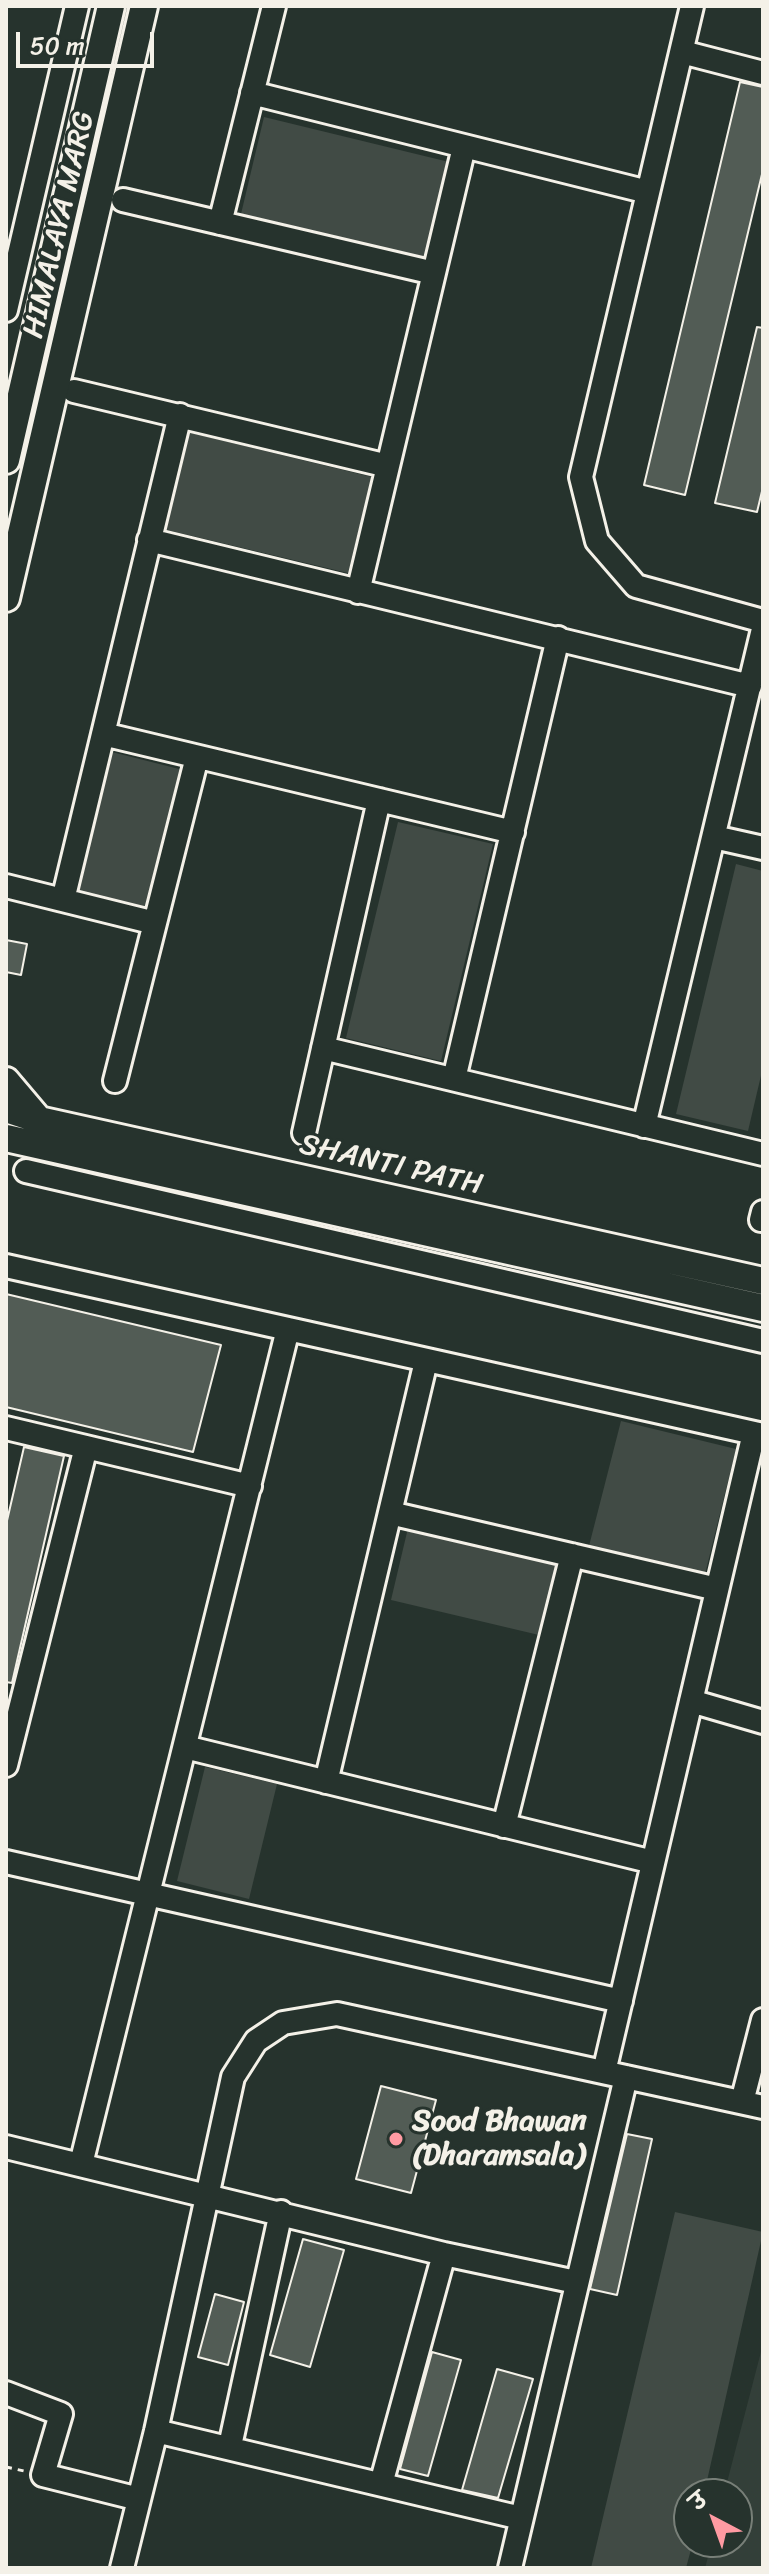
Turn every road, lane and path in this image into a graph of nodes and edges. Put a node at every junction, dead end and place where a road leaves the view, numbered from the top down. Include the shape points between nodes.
1 (77, 6) edge
2 (111, 6) edge
3 (144, 6) edge
4 (274, 6) edge
5 (692, 6) edge
6 (682, 52) junction
7 (763, 73) edge
8 (252, 93) junction
9 (464, 147) junction
10 (648, 192) junction
11 (123, 200) dead end
12 (220, 223) junction
13 (434, 273) junction
14 (6, 310) edge
15 (74, 391) dead end
16 (180, 415) junction
17 (6, 460) edge
18 (388, 466) junction
19 (149, 540) junction
20 (358, 592) junction
21 (6, 598) edge
22 (763, 621) edge
23 (763, 629) edge
24 (558, 638) junction
25 (750, 686) junction
26 (103, 734) junction
27 (197, 757) junction
28 (379, 800) junction
29 (513, 832) junction
30 (714, 837) junction
31 (763, 848) edge
32 (6, 886) edge
33 (63, 900) junction
34 (155, 923) junction
35 (323, 1048) junction
36 (454, 1079) junction
37 (6, 1081) edge
38 (115, 1081) dead end
39 (6, 1109) edge
40 (39, 1120) junction
41 (644, 1126) junction
42 (304, 1133) dead end
43 (6, 1138) edge
44 (763, 1154) edge
45 (26, 1171) dead end
46 (6, 1266) edge
47 (763, 1281) edge
48 (763, 1308) edge
49 (288, 1329) junction
50 (763, 1341) edge
51 (426, 1361) junction
52 (6, 1428) edge
53 (758, 1434) edge
54 (86, 1447) junction
55 (250, 1486) junction
56 (390, 1513) junction
57 (572, 1555) junction
58 (717, 1589) junction
59 (691, 1701) junction
60 (763, 1722) edge
61 (185, 1747) junction
62 (6, 1765) edge
63 (326, 1782) junction
64 (504, 1826) junction
65 (6, 1862) edge
66 (653, 1862) junction
67 (148, 1894) junction
68 (621, 2001) junction
69 (763, 2020) edge
70 (615, 2074) junction
71 (753, 2104) edge
72 (6, 2147) edge
73 (81, 2164) junction
74 (208, 2195) junction
75 (281, 2212) junction
76 (444, 2254) junction
77 (576, 2282) junction
78 (6, 2393) edge
79 (156, 2431) junction
80 (230, 2446) junction
81 (381, 2484) junction
82 (139, 2499) junction
83 (521, 2518) junction
84 (122, 2568) edge
85 (510, 2568) edge

1 - 14 street
2 - 17 main road, HIMALAYA MARG
3 - 21 main road, HIMALAYA MARG
4 - 8 street
5 - 6 street
6 - 7 street
6 - 10 street
8 - 9 street
8 - 12 street
9 - 10 street
9 - 13 street
10 - 22 street via 581,477 597,541 636,586
11 - 12 street
12 - 13 street
13 - 18 street
15 - 16 street
16 - 18 street
16 - 19 street
18 - 20 street
19 - 20 street
19 - 26 street
20 - 24 street
23 - 25 street
24 - 25 street
24 - 29 street
25 - 30 street
26 - 27 street
26 - 33 street
27 - 28 street
27 - 34 street
28 - 29 street
28 - 35 street
29 - 36 street
30 - 31 street
30 - 41 street
32 - 33 street
33 - 34 street
34 - 38 street
35 - 36 street
35 - 42 street
36 - 41 street
37 - 40 main road
39 - 40 main road, SHANTI PATH
40 - 47 main road, SHANTI PATH
41 - 44 street
43 - 48 main road
45 - 50 street
46 - 49 street
49 - 51 street
49 - 55 street
51 - 53 street
51 - 56 street
52 - 54 street
53 - 58 street
54 - 55 street
54 - 62 street
55 - 61 street
56 - 57 street
56 - 63 street
57 - 58 street
57 - 64 street
58 - 59 street
59 - 60 street
59 - 66 street
61 - 63 street
61 - 67 street
63 - 64 street
64 - 66 street
65 - 67 street
66 - 68 street
67 - 68 street
67 - 73 street
68 - 70 street
69 - 71 street
70 - 71 street
70 - 74 street via 337,2014 283,2023 256,2041 233,2077
70 - 77 street
72 - 73 street
73 - 74 street
74 - 75 street
74 - 79 street
75 - 76 street
75 - 80 street
76 - 77 street
76 - 81 street
77 - 83 street
78 - 82 street via 61,2414 43,2475
79 - 80 street
79 - 82 street
80 - 81 street
81 - 83 street
82 - 84 street
83 - 85 street

